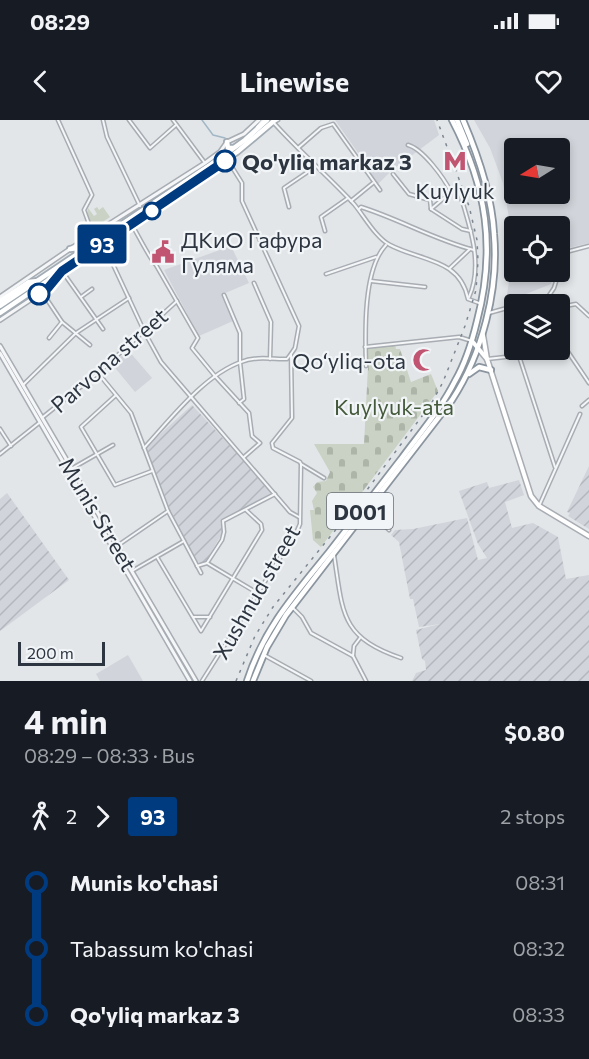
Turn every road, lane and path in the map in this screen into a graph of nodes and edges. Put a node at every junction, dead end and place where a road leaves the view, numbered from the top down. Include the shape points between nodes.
1 (58, 120) edge
2 (103, 120) edge
3 (129, 120) edge
4 (173, 120) edge
5 (263, 120) edge
6 (457, 120) edge
7 (275, 121) edge
8 (176, 125) junction
9 (227, 142) junction
10 (408, 145) dead end
11 (233, 148) junction
12 (298, 148) junction
13 (227, 159) junction
14 (205, 163) junction
15 (315, 167) junction
16 (393, 174) dead end
17 (373, 183) junction
18 (380, 190) dead end
19 (451, 192) junction
20 (348, 198) junction
21 (351, 201) junction
22 (140, 206) junction
23 (290, 207) dead end
24 (358, 209) junction
25 (430, 209) junction
26 (132, 224) junction
27 (325, 231) dead end
28 (471, 231) junction
29 (93, 235) junction
30 (103, 243) junction
31 (387, 244) junction
32 (79, 245) junction
33 (589, 246) edge
34 (87, 247) junction
35 (70, 249) joint
36 (472, 250) junction
37 (570, 251) edge
38 (73, 257) junction
39 (376, 257) junction
40 (450, 268) junction
41 (62, 271) junction
42 (326, 274) dead end
43 (371, 281) junction
44 (39, 283) junction
45 (254, 283) dead end
46 (425, 287) dead end
47 (92, 289) dead end
48 (42, 292) junction
49 (224, 295) dead end
50 (81, 297) junction
51 (129, 298) junction
52 (0, 299) edge
53 (468, 299) junction
54 (177, 301) junction
55 (481, 304) junction
56 (570, 305) edge
57 (0, 306) edge
58 (504, 309) edge
59 (0, 314) edge
60 (487, 314) junction
61 (589, 316) edge
62 (96, 319) junction
63 (0, 320) edge
64 (62, 322) junction
65 (103, 329) dead end
66 (482, 332) junction
67 (76, 333) junction
68 (144, 333) junction
69 (49, 338) dead end
70 (472, 341) junction
71 (90, 345) dead end
72 (0, 346) edge
73 (365, 347) junction
74 (477, 348) junction
75 (0, 353) edge
76 (291, 354) junction
77 (570, 355) edge
78 (504, 358) edge
79 (270, 359) junction
80 (488, 359) junction
81 (519, 360) edge
82 (240, 362) junction
83 (366, 366) dead end
84 (491, 370) junction
85 (98, 373) junction
86 (215, 376) junction
87 (467, 376) junction
88 (589, 383) edge
89 (21, 387) junction
90 (116, 395) junction
91 (191, 399) junction
92 (589, 400) edge
93 (239, 403) junction
94 (582, 406) dead end
95 (580, 414) dead end
96 (40, 421) junction
97 (0, 429) edge
98 (113, 445) dead end
99 (11, 446) junction
100 (144, 448) junction
101 (0, 454) edge
102 (97, 454) junction
103 (244, 457) junction
104 (303, 465) junction
105 (555, 467) junction
106 (71, 469) junction
107 (152, 471) junction
108 (324, 478) dead end
109 (78, 479) junction
110 (73, 482) junction
111 (276, 494) junction
112 (539, 506) junction
113 (366, 509) junction
114 (246, 510) junction
115 (168, 511) junction
116 (98, 514) junction
117 (94, 516) junction
118 (299, 517) junction
119 (388, 530) dead end
120 (589, 536) edge
121 (184, 541) junction
122 (115, 548) junction
123 (334, 555) junction
124 (158, 557) junction
125 (207, 563) junction
126 (197, 566) junction
127 (132, 571) junction
128 (201, 573) dead end
129 (233, 579) junction
130 (259, 594) junction
131 (292, 607) junction
132 (193, 617) junction
133 (210, 617) junction
134 (360, 638) junction
135 (264, 654) junction
136 (353, 656) junction
137 (401, 658) dead end
138 (180, 659) junction
139 (195, 680) edge
140 (190, 681) edge
141 (202, 681) edge
142 (247, 681) edge
143 (253, 681) edge
144 (311, 681) edge
145 (366, 681) edge

1 - 29 street via 92,195 84,210
2 - 22 street via 106,137
3 - 8 street via 150,148
4 - 8 street
5 - 9 street
5 - 11 main road
6 - 55 main road, D001 via 484,211 488,244
6 - 60 main road, D001 via 480,166 494,225 495,262
7 - 12 street
7 - 13 main road
8 - 14 street
9 - 11 main road via 227,147
9 - 14 street
10 - 19 street via 415,147 443,176
11 - 34 main road
12 - 15 street
12 - 17 street via 333,123
13 - 26 main road
13 - 76 street via 243,183 242,201 299,326
14 - 22 street
15 - 20 street
15 - 23 street via 284,188
16 - 25 street via 409,194 430,200
17 - 18 street
17 - 21 street
19 - 25 street
19 - 28 street via 459,191
20 - 21 street
20 - 27 street via 321,217
21 - 24 street
22 - 29 street
24 - 31 street
24 - 36 street via 371,210
25 - 28 street
26 - 30 main road
26 - 54 street
28 - 36 street
29 - 32 street
30 - 41 main road
30 - 51 street
31 - 39 street
31 - 40 street
32 - 34 main road
32 - 35 main road
32 - 38 main road
33 - 37 street
34 - 38 main road
35 - 52 street
36 - 40 street
36 - 53 street via 474,271
38 - 44 main road
39 - 42 street
39 - 43 street
40 - 53 street via 463,282
41 - 44 main road
41 - 48 street
41 - 50 street
43 - 46 street
43 - 73 street
44 - 48 main road
44 - 52 main road via 29,282
44 - 57 main road
44 - 59 main road
45 - 79 street via 271,322
47 - 50 street
48 - 63 street
48 - 64 street
49 - 82 street via 240,333
50 - 62 street
51 - 62 street
51 - 68 street
53 - 55 street
54 - 68 street, Parvona street
54 - 86 street via 198,338 192,348
55 - 70 main road, D001
56 - 61 street via 576,304
58 - 60 street
60 - 66 main road, D001
62 - 65 street
62 - 67 street
64 - 67 street
64 - 69 street
66 - 74 main road, D001
66 - 80 main road
67 - 71 street
67 - 89 street
68 - 85 street, Parvona street
68 - 91 street
70 - 73 street via 459,337
70 - 74 main road
70 - 113 main road, D001 via 443,401
72 - 89 street, Munis Street
73 - 83 street
74 - 80 main road
74 - 87 main road, D001
75 - 89 street, Munis Street
76 - 79 street via 287,359
76 - 104 street via 292,418 272,443 273,448
77 - 88 street
78 - 80 street
79 - 82 street
80 - 84 main road
81 - 105 street
82 - 86 street
82 - 93 street via 244,399
84 - 87 main road via 480,367
84 - 112 main road via 528,488
85 - 90 street
85 - 96 street, Parvona street
86 - 91 street
86 - 93 street
87 - 113 main road, D001
89 - 96 street, Munis Street
90 - 100 street via 131,413
90 - 102 street via 81,427
91 - 100 street
91 - 103 street
92 - 94 street
93 - 103 street via 249,413 252,436 260,443
95 - 105 street
96 - 99 street, Parvona street
96 - 106 street, Munis Street
96 - 110 street, Munis Street
97 - 99 street
98 - 102 street
99 - 101 street, Parvona street
100 - 107 street
102 - 106 street
102 - 107 street via 116,485
103 - 111 street
104 - 108 street
104 - 118 street, Xushnud street
105 - 112 street
106 - 109 street, Munis Street
107 - 115 street
109 - 110 street
109 - 116 street, Munis Street
110 - 117 street, Munis Street
111 - 114 street
111 - 118 street
112 - 120 main road
113 - 119 street
113 - 123 main road, D001
113 - 142 main road, D001 via 275,621
114 - 125 street via 224,521 222,540
114 - 129 street via 262,530
115 - 121 street
115 - 122 street
116 - 117 street
116 - 122 street, Munis Street
117 - 122 street, Munis Street
118 - 130 street, Xushnud street via 297,531
121 - 124 street
121 - 126 street
122 - 127 street, Munis Street
122 - 138 street, Munis Street
123 - 131 main road, D001
123 - 134 street via 340,595 350,626
124 - 127 street
124 - 132 street
125 - 126 street
125 - 129 street
126 - 128 street
127 - 138 street, Munis Street
129 - 130 street
129 - 133 street
130 - 141 street, Xushnud street
131 - 135 main road, D001
131 - 136 street via 310,633
132 - 133 street
132 - 133 street via 201,631
134 - 136 street
134 - 137 street
135 - 143 main road, D001
135 - 144 street
136 - 145 street
138 - 139 street, Munis Street
138 - 140 street, Munis Street
139 - 140 street

